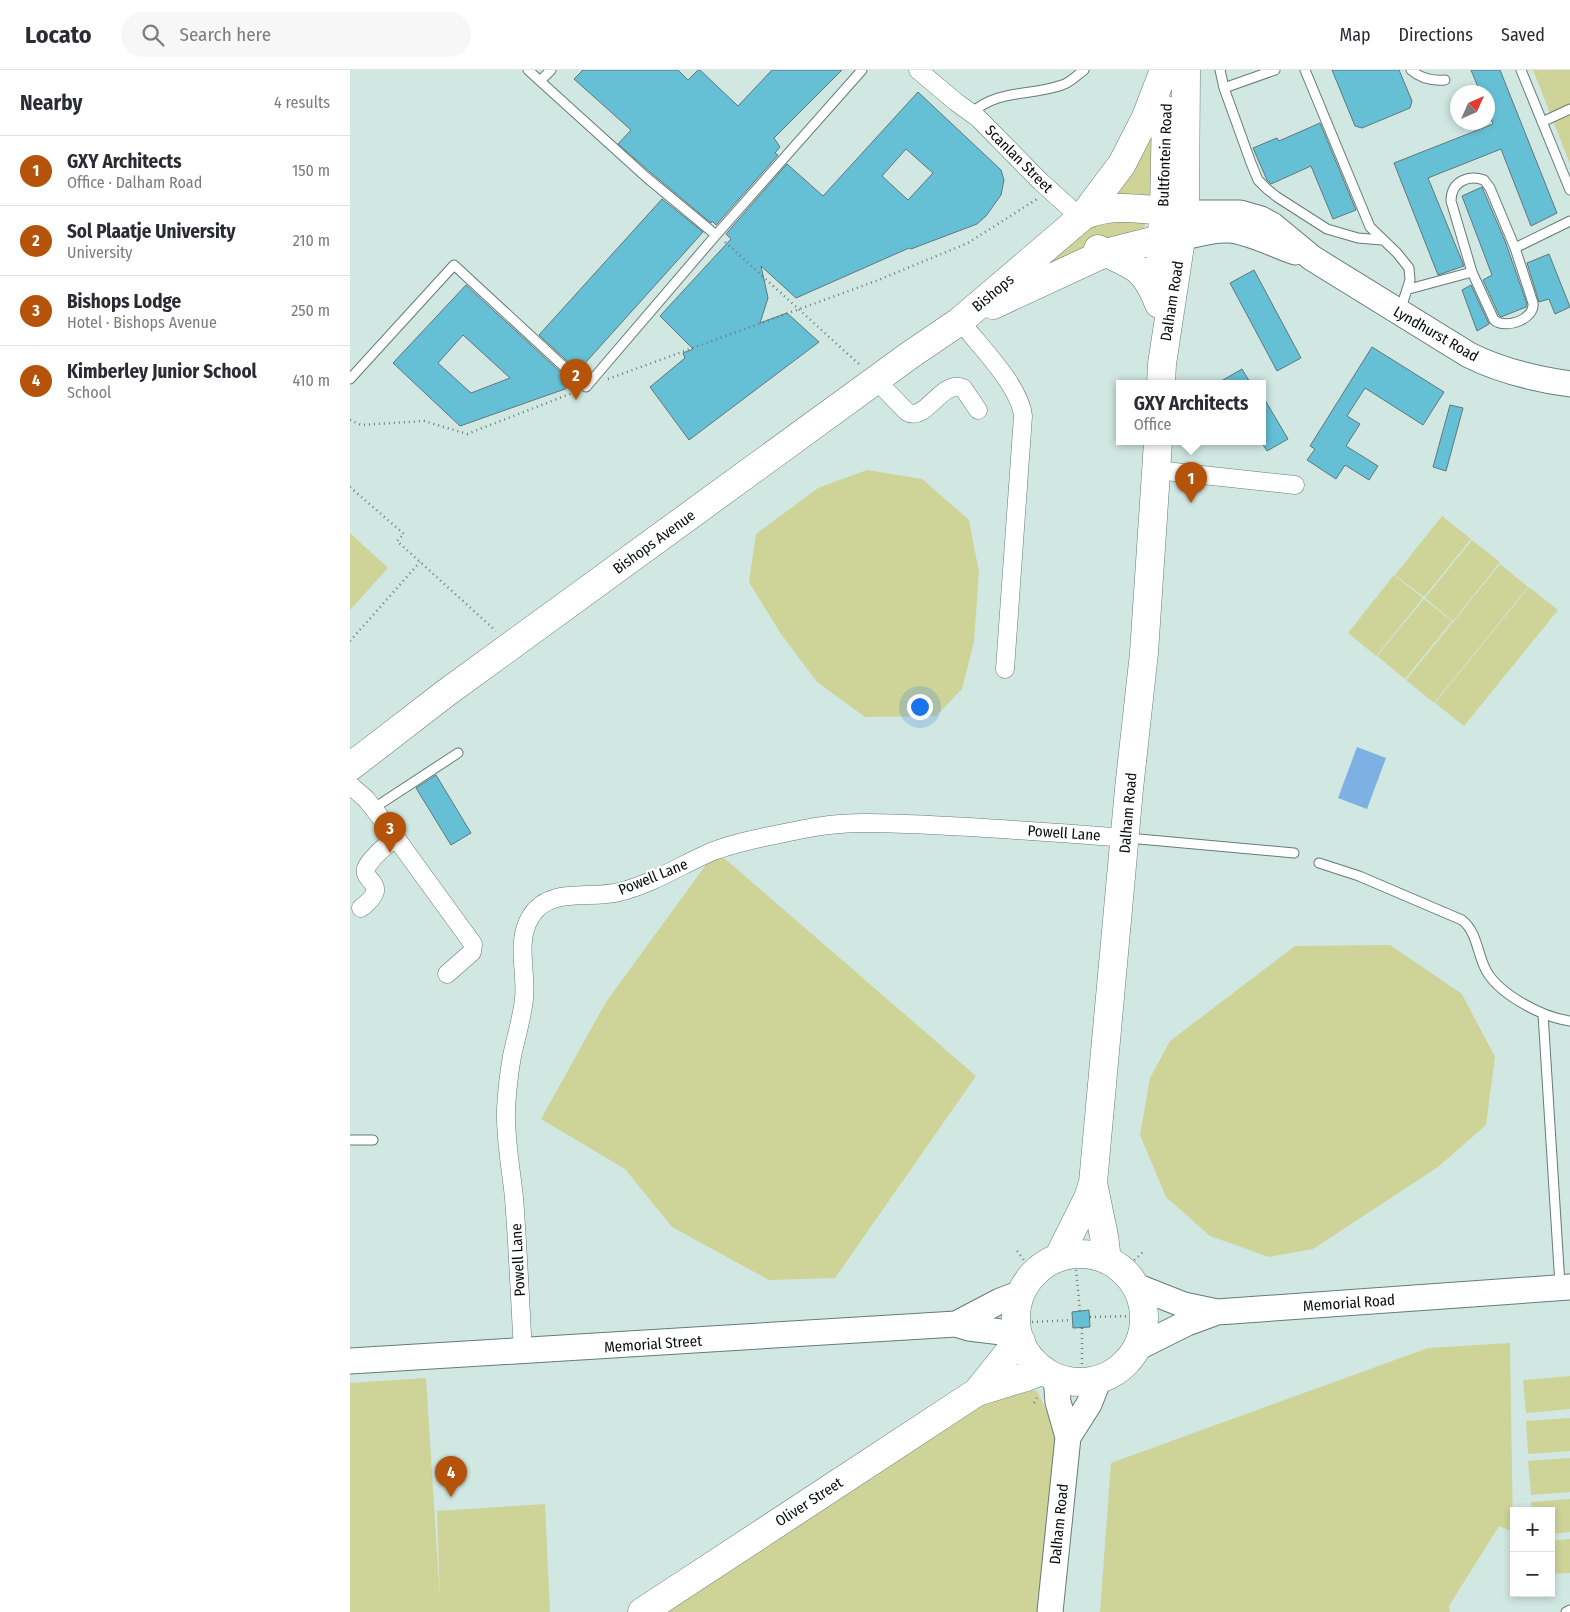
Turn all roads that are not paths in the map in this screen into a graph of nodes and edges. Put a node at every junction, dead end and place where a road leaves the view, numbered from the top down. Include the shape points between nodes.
1 (528, 70) edge
2 (550, 70) edge
3 (862, 70) edge
4 (918, 70) edge
5 (1084, 70) edge
6 (1166, 70) edge
7 (1186, 70) edge
8 (1220, 70) edge
9 (1275, 70) edge
10 (1305, 70) edge
11 (1411, 70) edge
12 (1521, 70) edge
13 (1445, 80) dead end
14 (540, 81) junction
15 (1224, 88) junction
16 (1570, 109) edge
17 (968, 116) junction
18 (1542, 122) junction
19 (1570, 190) edge
20 (1078, 220) junction
21 (1570, 221) edge
22 (1173, 226) junction
23 (716, 235) junction
24 (1382, 240) junction
25 (1515, 248) junction
26 (1105, 253) junction
27 (1472, 272) junction
28 (1409, 289) junction
29 (1159, 304) junction
30 (1399, 313) junction
31 (960, 321) junction
32 (1162, 374) edge
33 (350, 379) edge
34 (876, 380) junction
35 (1570, 384) edge
36 (978, 410) dead end
37 (1158, 445) edge
38 (1156, 470) junction
39 (1295, 485) dead end
40 (1005, 669) dead end
41 (458, 753) dead end
42 (350, 767) edge
43 (350, 784) edge
44 (374, 808) junction
45 (396, 837) junction
46 (1126, 838) junction
47 (1294, 853) dead end
48 (1319, 863) dead end
49 (362, 908) dead end
50 (447, 974) dead end
51 (1543, 1014) junction
52 (1570, 1021) edge
53 (350, 1140) edge
54 (373, 1140) dead end
55 (1093, 1183) junction
56 (1122, 1272) junction
57 (1046, 1273) junction
58 (1565, 1287) edge
59 (1217, 1312) junction
60 (956, 1324) junction
61 (1022, 1332) junction
62 (1137, 1348) junction
63 (523, 1352) junction
64 (350, 1361) edge
65 (1070, 1374) junction
66 (977, 1392) junction
67 (1068, 1437) junction
68 (1570, 1610) edge
69 (642, 1612) edge
70 (1050, 1612) edge
71 (1566, 1612) edge

1 - 14 lane
2 - 14 lane
3 - 23 lane
4 - 17 street, Scanlan Street
5 - 17 lane via 1063,85 1006,95 987,102
6 - 20 highway via 1122,164
6 - 22 highway, Bultfontein Road
7 - 22 highway, Bultfontein Road
8 - 15 lane
9 - 15 lane
10 - 24 lane via 1370,228
11 - 13 lane via 1432,81
12 - 18 lane
14 - 23 lane
15 - 24 lane via 1258,180 1267,189 1327,229 1358,238
16 - 18 lane
17 - 20 street, Scanlan Street via 992,149 1041,197
17 - 20 street, Scanlan Street via 978,118
18 - 19 lane
20 - 22 highway, Bishops via 1093,211 1114,208
20 - 26 highway via 1089,244
20 - 31 highway, Bishops
21 - 25 lane
22 - 26 highway, Bishops
22 - 29 highway, Dalham Road
22 - 30 street, Lyndhurst Road via 1240,213 1261,219 1312,258
22 - 32 highway, Dalham Road
23 - 33 lane via 586,387 454,265
24 - 28 lane via 1409,268
25 - 27 lane via 1533,303 1530,314 1508,325 1498,324
25 - 27 lane via 1484,180 1470,177 1458,183 1451,194 1451,201
26 - 29 highway via 1144,275
26 - 31 highway, Bishops
27 - 28 lane
28 - 30 lane
29 - 32 highway, Dalham Road
30 - 35 street, Lyndhurst Road via 1484,363 1537,380
31 - 34 highway, Bishops Avenue
31 - 40 street via 1006,379 1022,407
34 - 36 street via 912,415 956,386 963,388
34 - 42 highway, Bishops Avenue via 446,693
37 - 38 highway, Dalham Road
38 - 39 street
38 - 46 highway, Dalham Road via 1144,653
41 - 44 lane
43 - 44 street
44 - 45 street
45 - 49 street via 366,869 376,890
45 - 50 street via 473,944 472,952
46 - 47 lane
46 - 55 highway, Dalham Road
46 - 63 street, Powell Lane via 881,822 807,828 711,852 665,875 620,892 564,896 540,906 532,915 522,944 524,998 506,1108
48 - 51 lane via 1359,876 1462,920 1472,930 1492,980
51 - 52 lane
51 - 58 lane
53 - 54 lane
55 - 56 highway, Dalham Road via 1104,1236
55 - 57 highway, Dalham Road via 1088,1198
56 - 57 highway via 1091,1255 1074,1254
56 - 59 street via 1184,1305
56 - 62 highway via 1141,1298 1144,1324
57 - 60 street, Memorial Street
57 - 61 highway via 1017,1306 1016,1320
58 - 59 street, Memorial Road
59 - 62 street, Memorial Road
60 - 61 street, Memorial Street
60 - 63 street, Memorial Street
61 - 65 highway via 1030,1357
61 - 66 highway, Oliver Street
62 - 65 highway via 1121,1368 1111,1374
63 - 64 street, Memorial Street
65 - 66 highway, Oliver Street via 1026,1377
65 - 67 street, Dalham Road via 1058,1402
65 - 67 street, Dalham Road via 1089,1404
66 - 69 highway, Oliver Street
67 - 70 street, Dalham Road
68 - 71 lane

